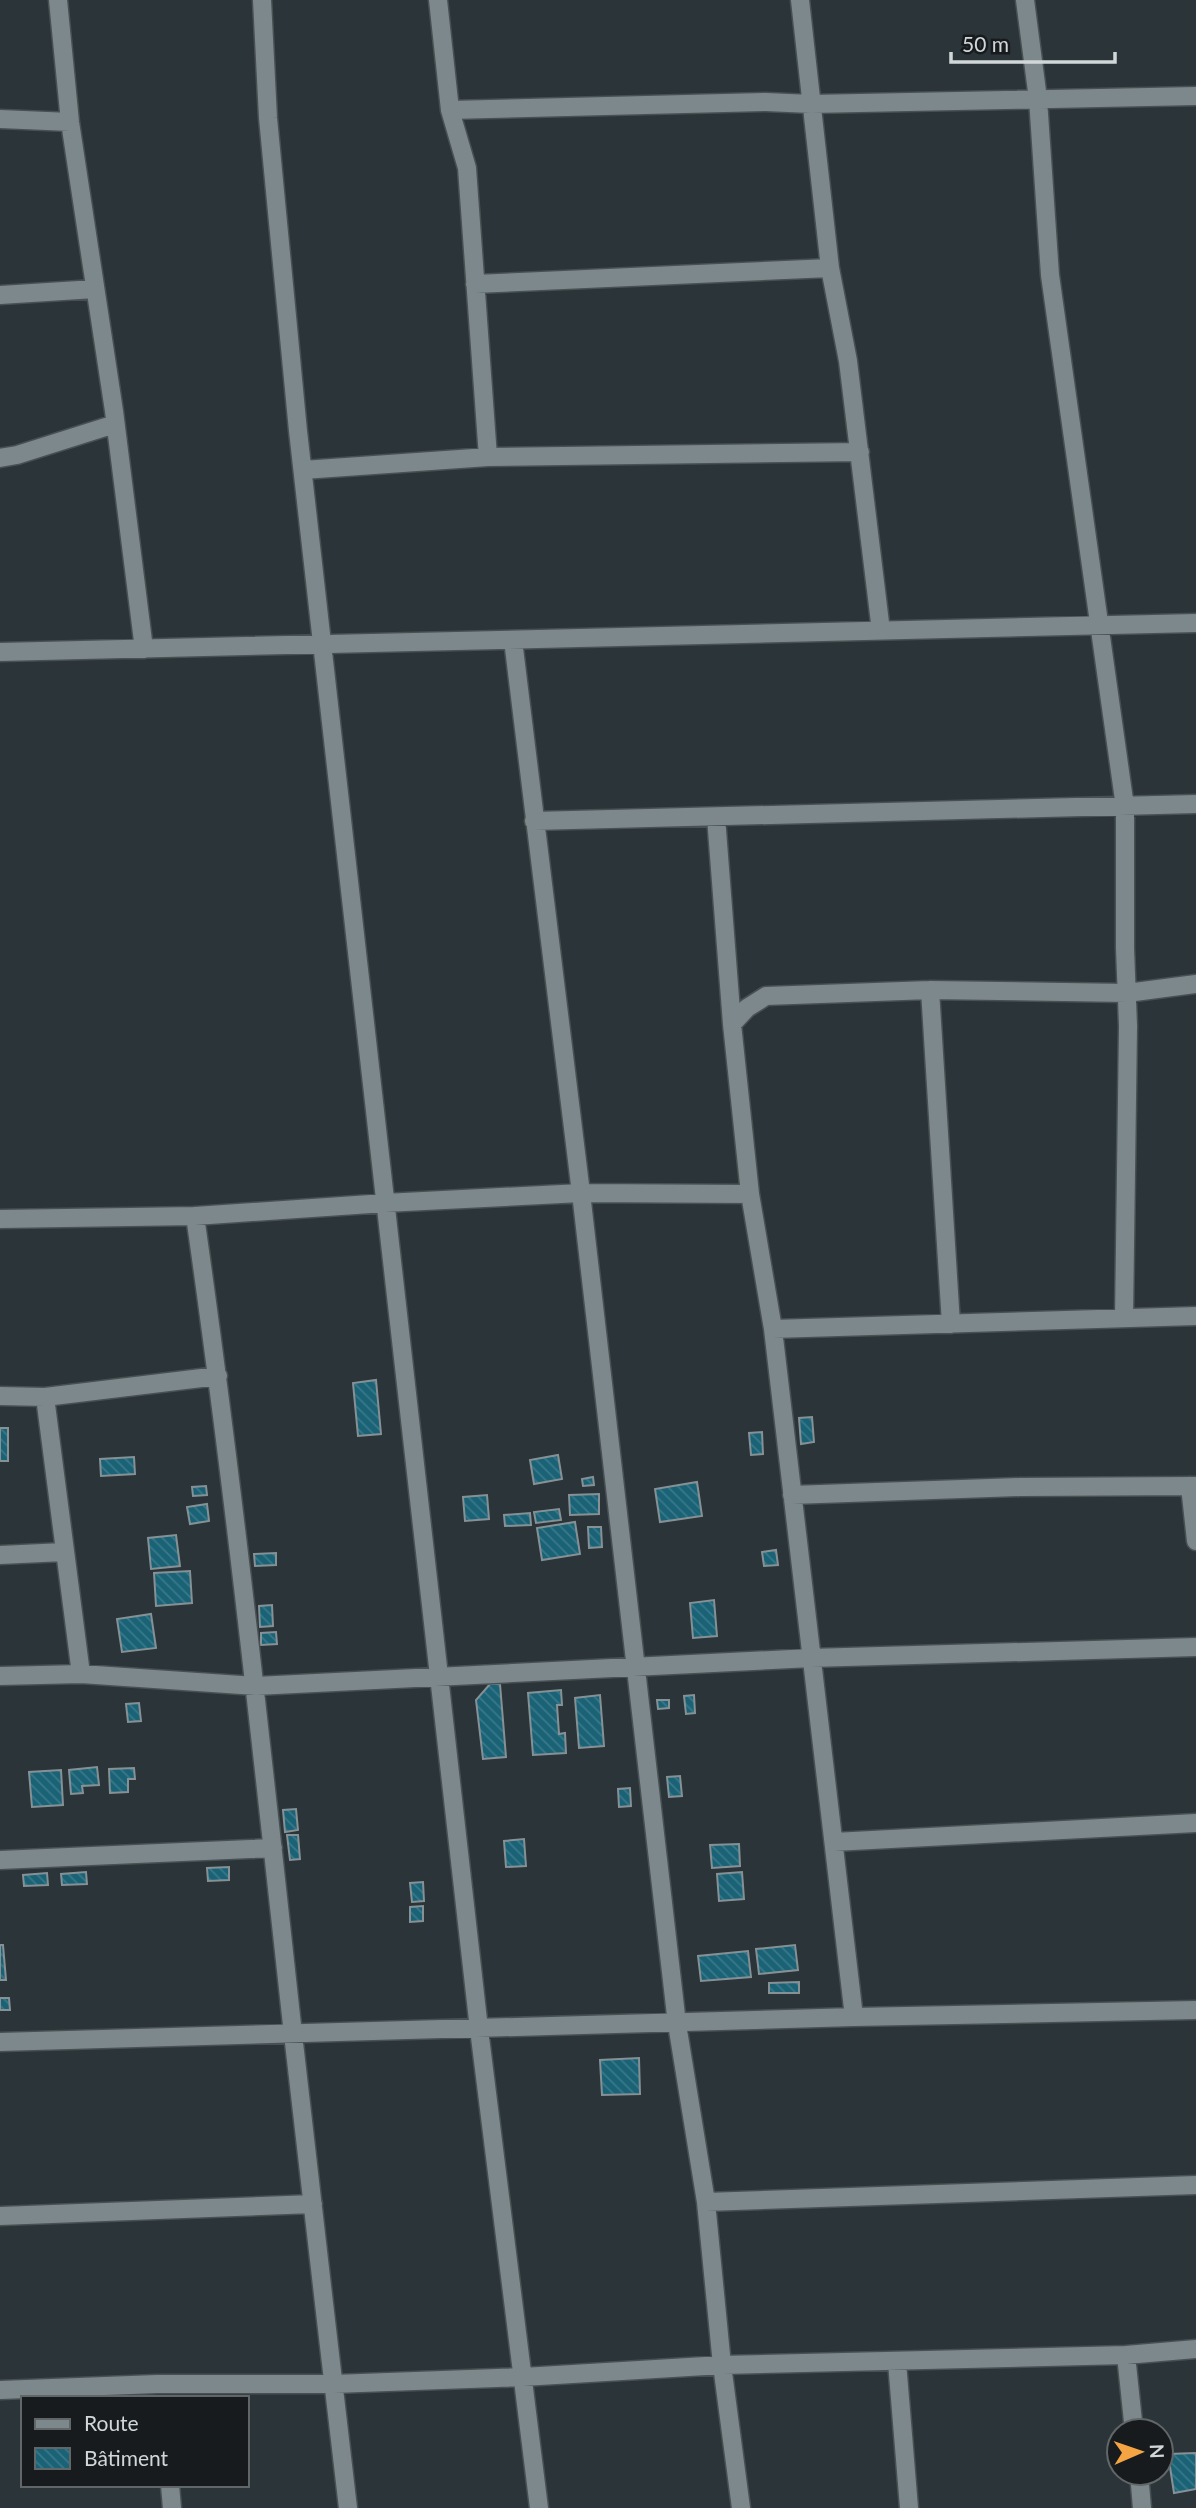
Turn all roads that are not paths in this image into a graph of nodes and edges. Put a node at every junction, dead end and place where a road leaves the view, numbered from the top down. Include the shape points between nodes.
1 (58, 0) edge
2 (262, 0) edge
3 (438, 0) edge
4 (800, 0) edge
5 (1025, 0) edge
6 (1196, 96) edge
7 (1038, 99) junction
8 (811, 104) junction
9 (450, 110) junction
10 (0, 119) edge
11 (70, 122) junction
12 (830, 268) junction
13 (475, 284) junction
14 (94, 289) junction
15 (0, 295) edge
16 (115, 424) junction
17 (860, 452) junction
18 (488, 457) junction
19 (0, 458) edge
20 (303, 470) junction
21 (1196, 623) edge
22 (1098, 626) junction
23 (881, 631) junction
24 (513, 640) junction
25 (322, 646) junction
26 (144, 649) junction
27 (0, 652) edge
28 (1196, 804) edge
29 (1125, 807) junction
30 (716, 817) junction
31 (534, 821) junction
32 (1195, 985) edge
33 (930, 990) junction
34 (1126, 993) junction
35 (732, 1024) junction
36 (581, 1193) junction
37 (750, 1194) junction
38 (385, 1203) junction
39 (195, 1216) junction
40 (0, 1219) edge
41 (1196, 1316) edge
42 (1124, 1318) junction
43 (951, 1324) junction
44 (773, 1329) junction
45 (218, 1376) junction
46 (0, 1396) edge
47 (45, 1397) junction
48 (1193, 1486) edge
49 (792, 1495) junction
50 (1196, 1541) edge
51 (64, 1552) junction
52 (0, 1555) edge
53 (1196, 1647) edge
54 (811, 1658) junction
55 (635, 1667) junction
56 (81, 1674) junction
57 (439, 1675) junction
58 (0, 1676) edge
59 (256, 1686) junction
60 (1196, 1824) edge
61 (834, 1842) junction
62 (273, 1848) junction
63 (0, 1860) edge
64 (1196, 2010) edge
65 (854, 2017) junction
66 (677, 2024) junction
67 (479, 2029) junction
68 (293, 2034) junction
69 (0, 2042) edge
70 (1196, 2185) edge
71 (706, 2202) junction
72 (313, 2204) junction
73 (0, 2216) edge
74 (1196, 2349) edge
75 (1126, 2355) junction
76 (897, 2362) junction
77 (722, 2365) junction
78 (523, 2377) junction
79 (334, 2384) junction
80 (0, 2390) edge
81 (158, 2391) edge
82 (1133, 2417) edge
83 (170, 2487) edge
84 (1140, 2487) edge
85 (172, 2508) edge
86 (348, 2508) edge
87 (539, 2508) edge
88 (741, 2508) edge
89 (909, 2508) edge
90 (1142, 2508) edge

1 - 11 street
2 - 20 street via 268,118
3 - 9 street
4 - 8 street
5 - 7 street
6 - 7 street
7 - 8 street
7 - 22 street via 1050,275
8 - 9 street
8 - 12 street
9 - 13 street via 467,168
10 - 11 street
11 - 14 street
12 - 13 street
12 - 17 street
13 - 18 street
14 - 15 street
14 - 16 street
16 - 19 street
16 - 26 street
17 - 18 street
17 - 23 street
18 - 20 street
20 - 25 street
21 - 22 street
22 - 23 street
22 - 29 street
23 - 24 street
24 - 25 street
24 - 31 street
25 - 26 street
25 - 38 street
26 - 27 street
28 - 29 street
29 - 30 street
29 - 34 street
30 - 31 street
30 - 35 street
31 - 36 street
32 - 34 street
33 - 34 street
33 - 35 street via 766,996
33 - 43 street
34 - 42 street
35 - 37 street
36 - 37 street
36 - 38 street
36 - 55 street
37 - 44 street
38 - 39 street
38 - 57 street
39 - 40 street
39 - 45 street
41 - 42 street
42 - 43 street
43 - 44 street
44 - 49 street
45 - 47 street
45 - 59 street
46 - 47 street
47 - 51 street
48 - 49 street
48 - 50 street
49 - 54 street
51 - 52 street
51 - 56 street
53 - 54 street
54 - 55 street
54 - 61 street
55 - 57 street
55 - 66 street
56 - 58 street
56 - 59 street
57 - 59 street
57 - 67 street
59 - 62 street
60 - 61 street
61 - 65 street
62 - 63 street
62 - 68 street
64 - 65 street
65 - 66 street
66 - 67 street
66 - 71 street
67 - 68 street
67 - 78 street
68 - 69 street
68 - 72 street
70 - 71 street
71 - 77 street
72 - 73 street
72 - 79 street
74 - 75 street
75 - 76 street
75 - 82 street
76 - 77 street
76 - 89 street
77 - 78 street
77 - 88 street
78 - 79 street
78 - 87 street
79 - 81 street
79 - 86 street
80 - 81 street
83 - 85 street
84 - 90 street

